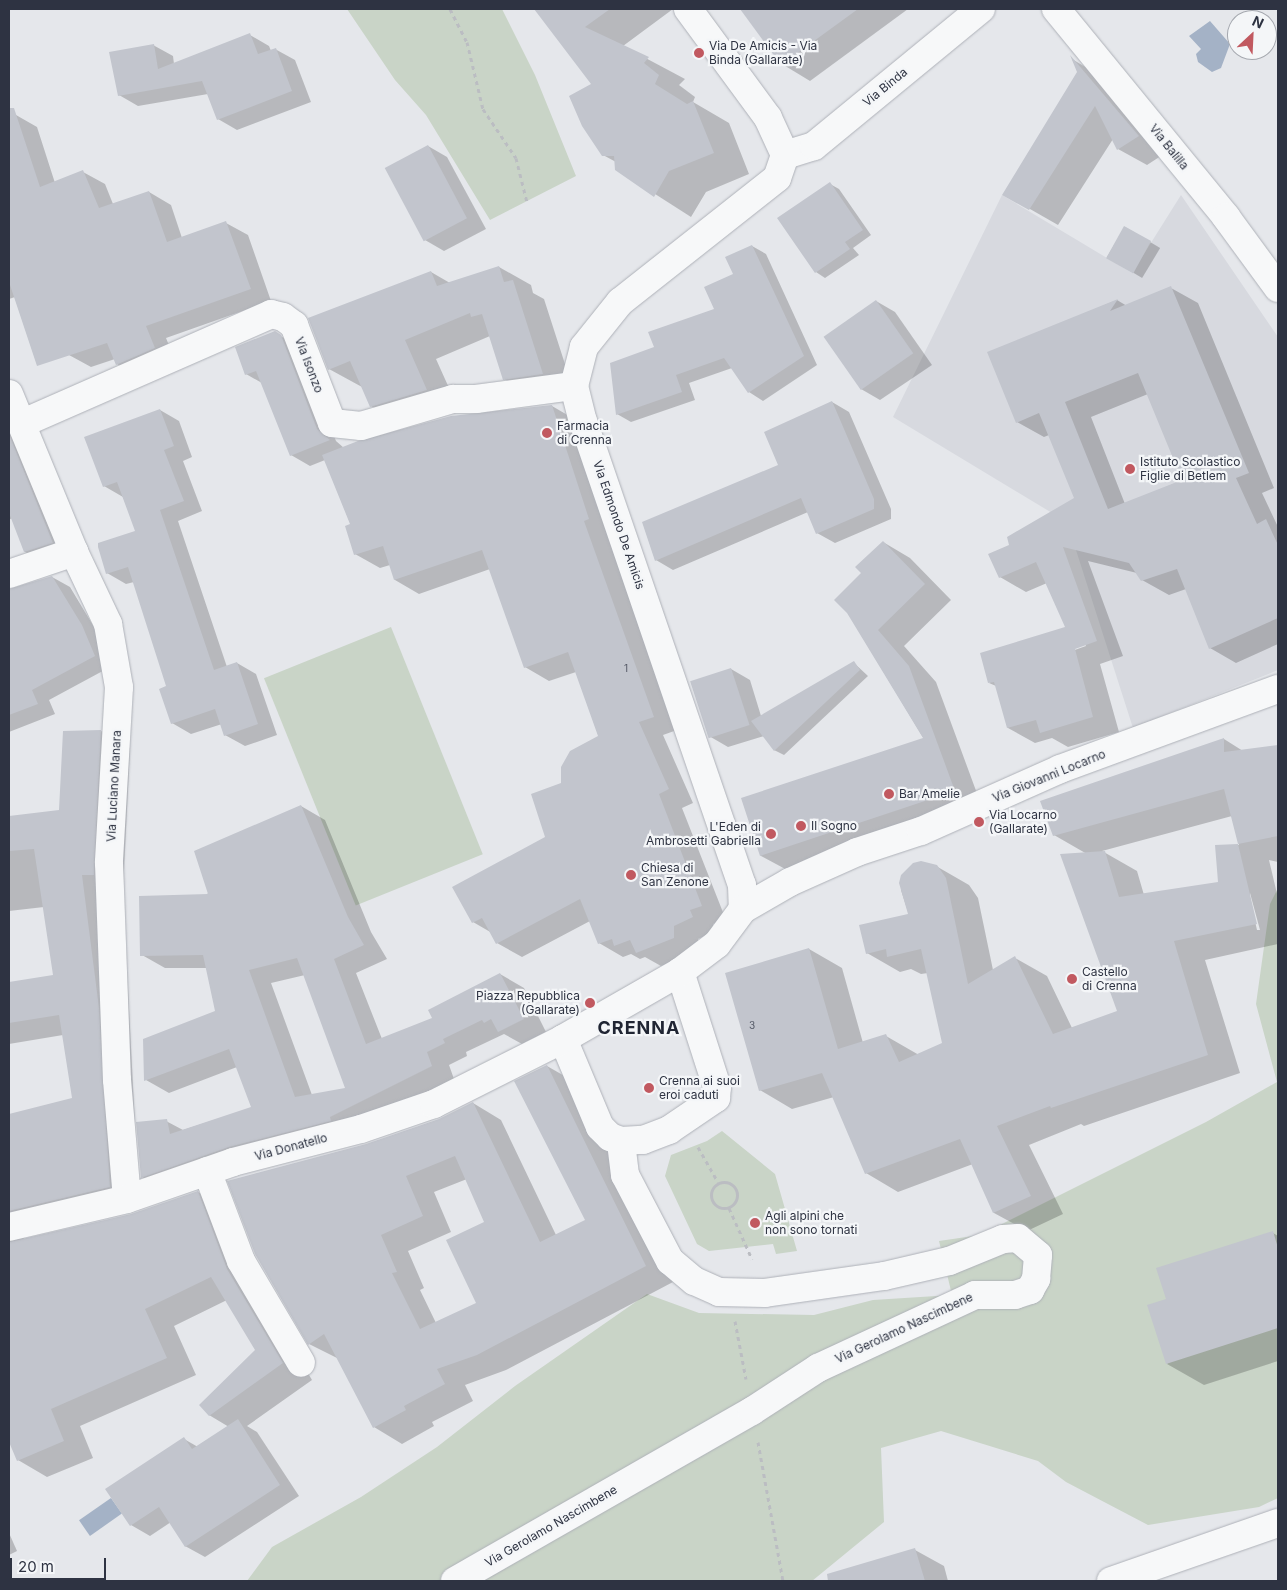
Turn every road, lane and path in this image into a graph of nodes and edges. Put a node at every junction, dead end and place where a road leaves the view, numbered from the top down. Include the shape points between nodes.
1 (450, 9) edge
2 (688, 9) edge
3 (981, 9) edge
4 (1056, 9) edge
5 (785, 155) junction
6 (527, 202) dead end
7 (1278, 288) edge
8 (574, 386) junction
9 (9, 394) edge
10 (23, 423) junction
11 (74, 552) junction
12 (9, 574) edge
13 (1278, 689) edge
14 (743, 909) junction
15 (680, 972) junction
16 (563, 1039) junction
17 (683, 1120) junction
18 (621, 1141) junction
19 (208, 1171) junction
20 (718, 1182) junction
21 (127, 1199) junction
22 (729, 1208) junction
23 (9, 1227) edge
24 (752, 1259) dead end
25 (301, 1363) dead end
26 (1278, 1523) edge
27 (454, 1581) edge
28 (1111, 1581) edge

1 - 6 path via 467,42 483,109 516,158
2 - 5 street via 768,118
3 - 5 street, Via Binda via 814,146
4 - 7 street, Via Balilla via 1226,217
5 - 8 street, Via Edmondo De Amicis via 777,178 620,302 584,347
8 - 10 street, Via Isonzo via 476,400 453,399 361,426 332,423 294,325 271,314
8 - 14 street, Via Edmondo De Amicis via 583,421 742,885
9 - 10 street, Via Luciano Manara
10 - 11 street, Via Luciano Manara
11 - 12 street
11 - 21 street, Via Luciano Manara via 108,624 119,687 109,863 117,1080
13 - 14 street, Via Giovanni Locarno via 1060,769 921,831 857,852 790,882
14 - 15 street, Via Donatello via 717,944
15 - 16 street, Via Donatello
15 - 17 street via 718,1087 716,1098
16 - 18 street via 600,1127 610,1137
16 - 19 street, Via Donatello via 434,1104 361,1129
17 - 18 street via 643,1140
17 - 20 path
18 - 27 street, Via Gerolamo Nascimbene via 625,1175 670,1261 694,1281 719,1292 765,1293 884,1276 949,1261 1003,1239 1018,1238 1030,1245 1038,1254 1039,1268 1030,1290 1004,1296 993,1293 975,1295 818,1368 752,1410
19 - 21 street, Via Donatello
19 - 25 street via 242,1261
20 - 22 path via 710,1189 711,1200 718,1208
20 - 22 path via 729,1181 737,1189 737,1200
21 - 23 street, Via Donatello
22 - 24 path
26 - 28 street

